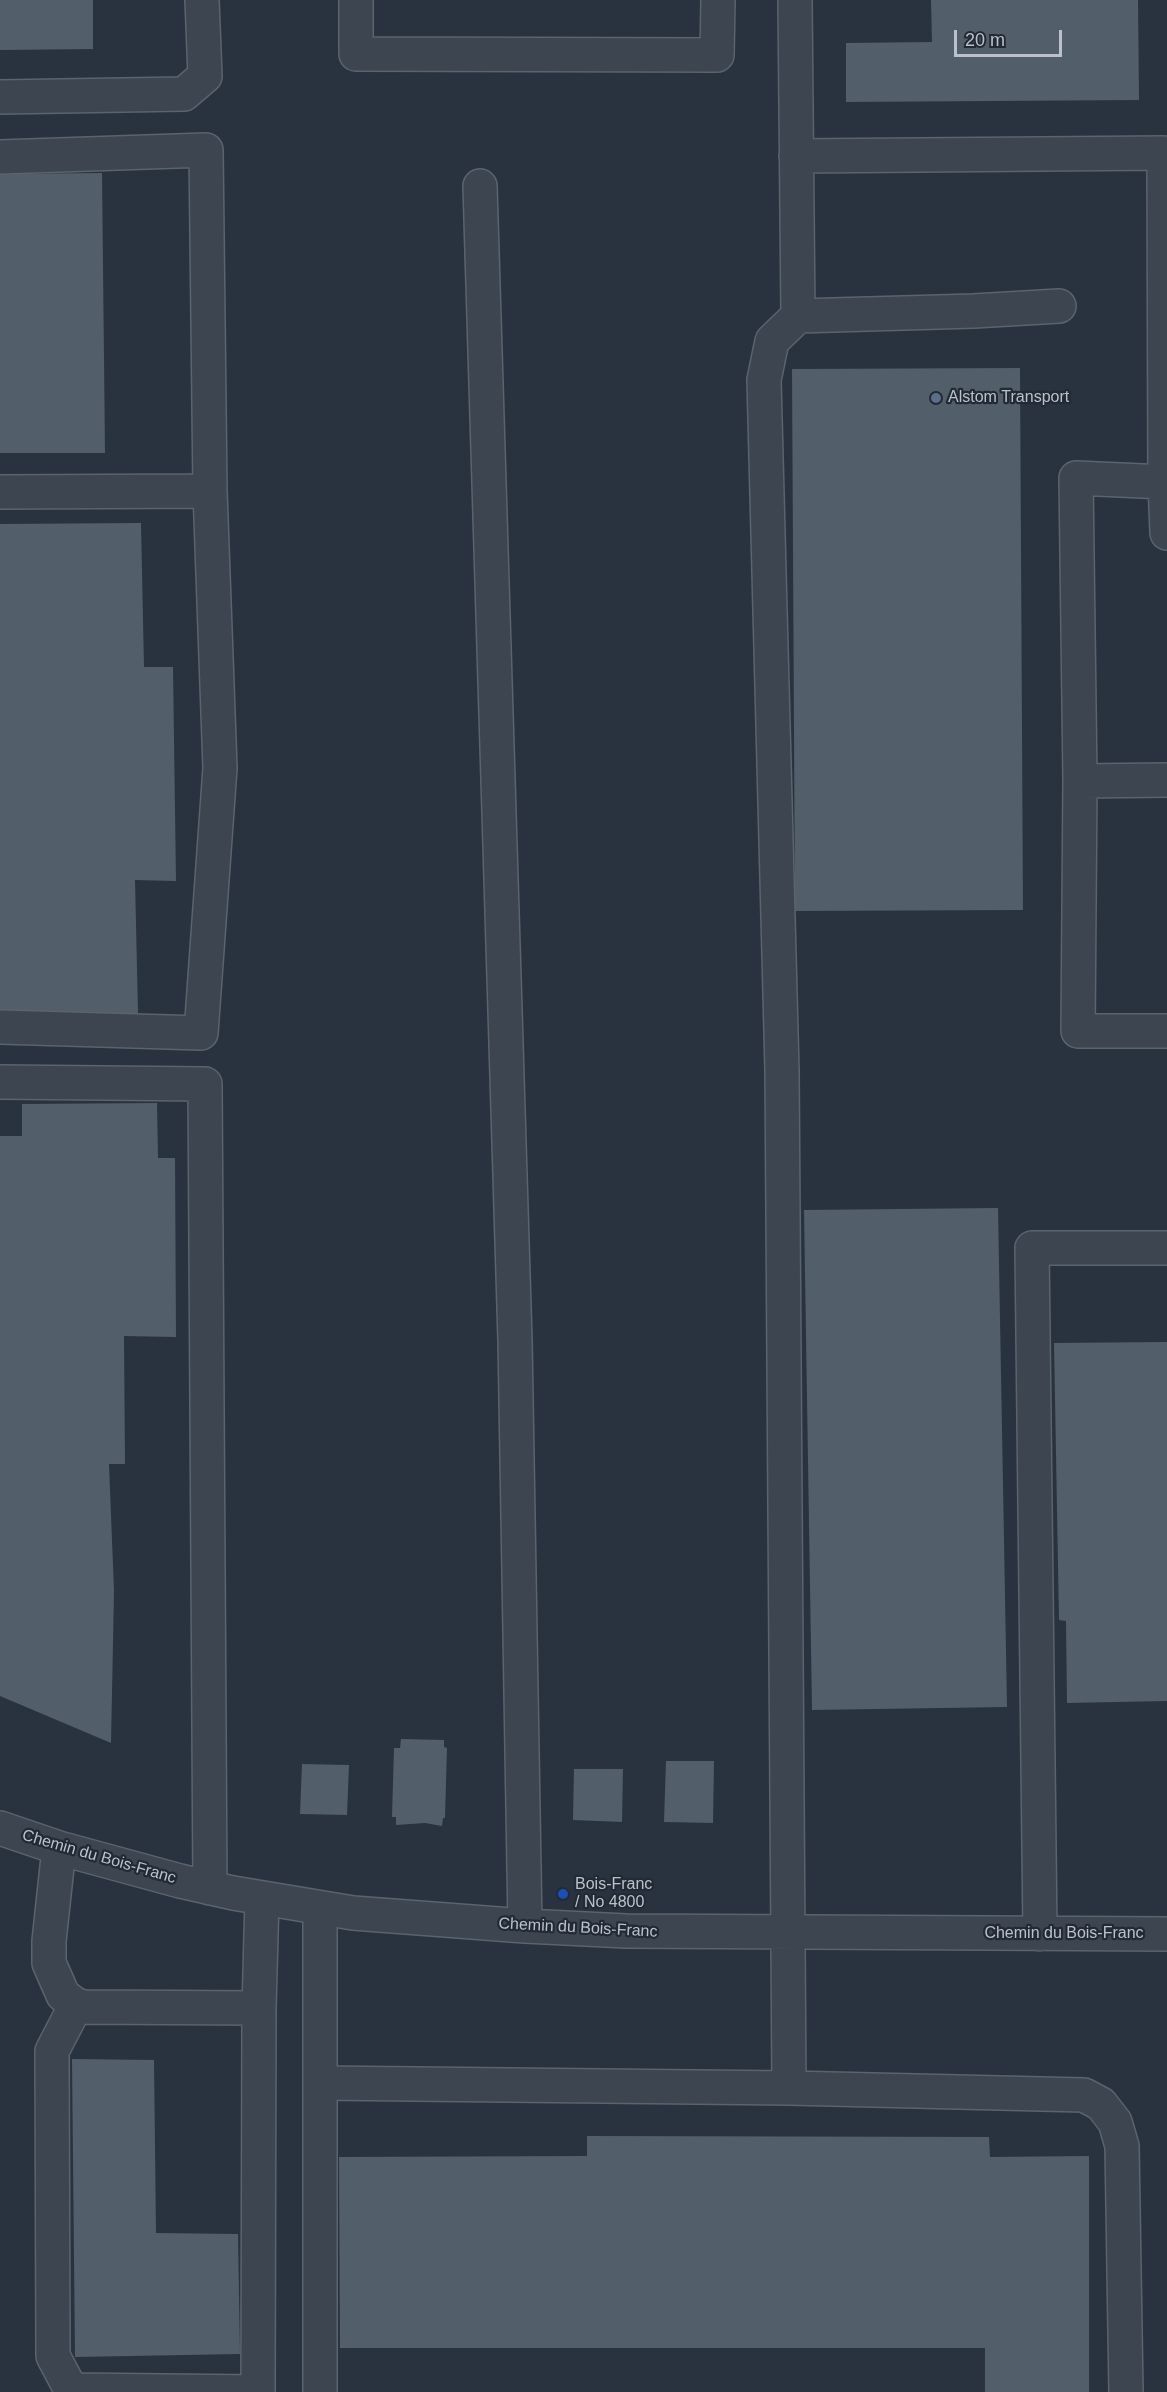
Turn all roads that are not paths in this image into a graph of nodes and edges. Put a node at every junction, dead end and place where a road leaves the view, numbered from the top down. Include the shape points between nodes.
1 (202, 0) edge
2 (356, 0) edge
3 (718, 0) edge
4 (795, 0) edge
5 (0, 97) edge
6 (796, 156) junction
7 (0, 158) edge
8 (1166, 182) edge
9 (480, 186) dead end
10 (1059, 306) dead end
11 (798, 316) junction
12 (210, 491) junction
13 (0, 492) edge
14 (1166, 509) edge
15 (1167, 780) edge
16 (1080, 781) junction
17 (0, 1027) edge
18 (1167, 1031) edge
19 (0, 1082) edge
20 (1167, 1248) edge
21 (0, 1828) edge
22 (59, 1848) junction
23 (210, 1888) junction
24 (262, 1898) junction
25 (320, 1908) junction
26 (525, 1926) junction
27 (789, 1933) junction
28 (1040, 1934) junction
29 (1167, 1934) edge
30 (76, 2005) junction
31 (260, 2008) junction
32 (321, 2083) junction
33 (789, 2088) junction
34 (320, 2392) edge
35 (1126, 2392) edge

1 - 5 street via 206,76 183,94
2 - 3 street via 356,54 717,55
4 - 6 street
6 - 8 street via 1164,153
6 - 11 street
7 - 12 street via 206,150
8 - 14 street
9 - 26 street via 514,1329
10 - 11 street
11 - 27 street via 772,341 764,380 782,1070
12 - 13 street
12 - 17 street via 220,768 201,1033
14 - 16 street via 1076,478
15 - 16 street
16 - 18 street via 1078,1031
19 - 23 street via 205,1084
20 - 28 street via 1032,1248
21 - 22 street, Chemin du Bois-Franc
22 - 23 street, Chemin du Bois-Franc
22 - 30 street via 49,1963 59,1989
23 - 24 street, Chemin du Bois-Franc
24 - 25 street, Chemin du Bois-Franc
24 - 31 street
25 - 26 street, Chemin du Bois-Franc
25 - 32 street
26 - 27 street, Chemin du Bois-Franc
27 - 28 street, Chemin du Bois-Franc
27 - 33 street
28 - 29 street, Chemin du Bois-Franc
30 - 31 street
30 - 31 street via 52,2051 53,2356 71,2390 258,2392
32 - 33 street
32 - 34 street
33 - 35 street via 1084,2095 1101,2103 1115,2122 1122,2146

